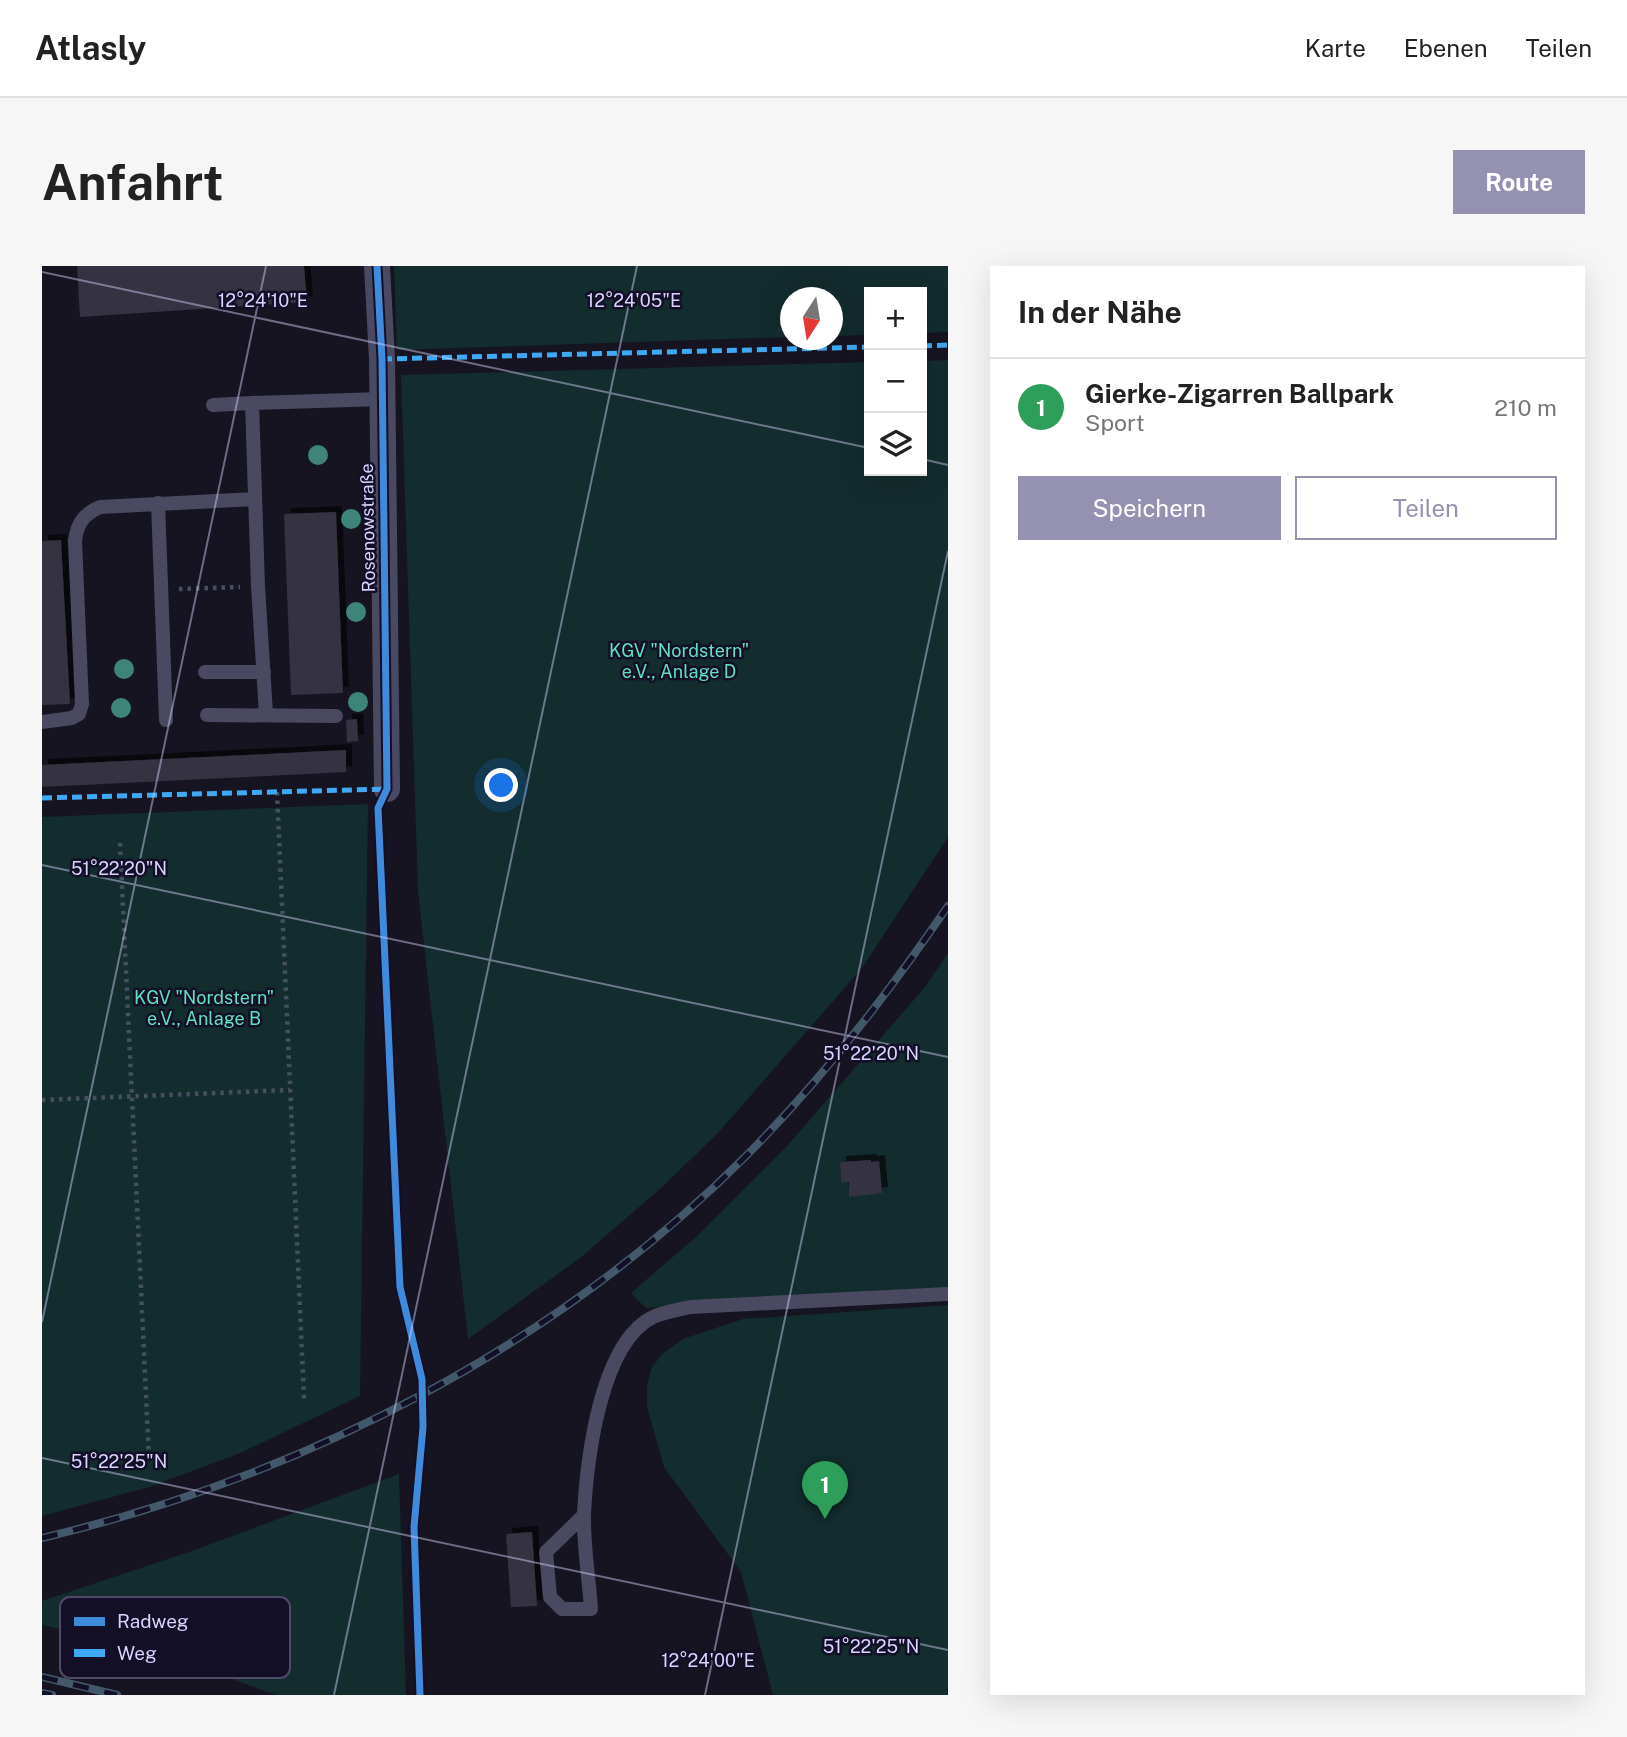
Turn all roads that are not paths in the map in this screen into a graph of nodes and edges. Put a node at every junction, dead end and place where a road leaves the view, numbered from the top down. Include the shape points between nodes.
1 (377, 266) edge
2 (382, 399) junction
3 (252, 403) junction
4 (213, 405) dead end
5 (255, 499) junction
6 (158, 503) junction
7 (205, 672) dead end
8 (264, 672) junction
9 (266, 714) junction
10 (207, 715) dead end
11 (335, 716) dead end
12 (166, 720) dead end
13 (42, 722) edge
14 (387, 789) dead end
15 (948, 1294) edge
16 (584, 1515) junction

1 - 2 street, Rosenowstraße
2 - 3 lane
2 - 14 street, Rosenowstraße
3 - 4 lane
3 - 5 lane
5 - 6 lane
5 - 8 lane
6 - 12 lane
6 - 13 lane via 100,507 80,523 75,541 82,704 72,719
7 - 8 lane
8 - 9 lane
9 - 10 lane
9 - 11 lane
15 - 16 lane via 690,1307 652,1317 625,1341 607,1381 594,1423
16 - 16 lane via 591,1609 562,1609 550,1597 546,1552

